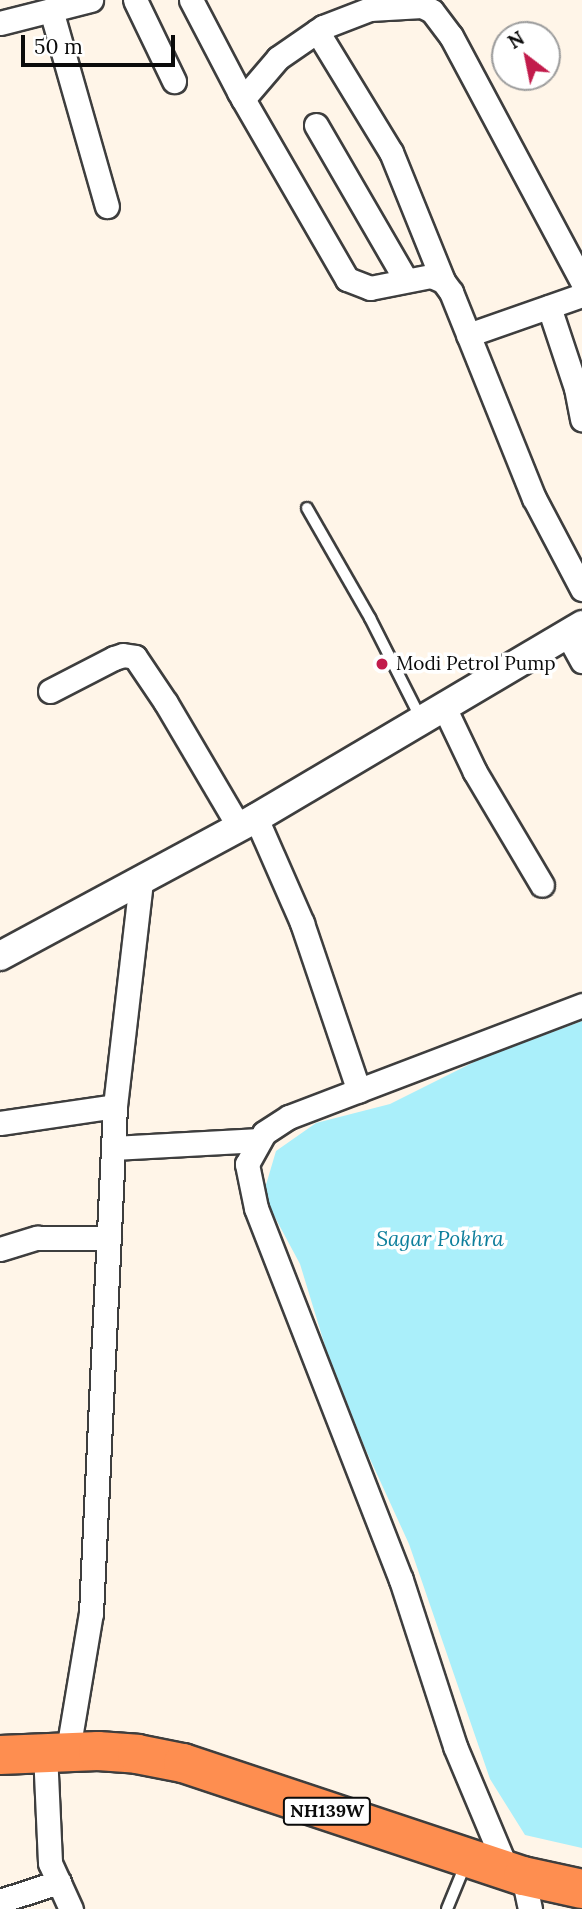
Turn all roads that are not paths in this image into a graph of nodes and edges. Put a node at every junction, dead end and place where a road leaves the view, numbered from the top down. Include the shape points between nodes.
1 (91, 0) edge
2 (135, 0) edge
3 (191, 0) edge
4 (51, 10) junction
5 (0, 23) edge
6 (317, 31) junction
7 (174, 81) dead end
8 (238, 90) junction
9 (316, 125) dead end
10 (107, 206) dead end
11 (406, 280) junction
12 (443, 281) junction
13 (582, 281) edge
14 (582, 295) edge
15 (549, 307) junction
16 (468, 335) junction
17 (582, 419) edge
18 (307, 508) dead end
19 (582, 589) edge
20 (575, 629) edge
21 (582, 661) edge
22 (50, 691) dead end
23 (433, 713) junction
24 (248, 822) junction
25 (141, 880) junction
26 (542, 885) dead end
27 (0, 956) edge
28 (582, 1005) edge
29 (359, 1091) junction
30 (115, 1106) junction
31 (0, 1123) edge
32 (260, 1140) junction
33 (113, 1148) junction
34 (109, 1238) junction
35 (0, 1249) edge
36 (57, 1751) junction
37 (0, 1755) edge
38 (468, 1857) junction
39 (59, 1882) junction
40 (547, 1883) edge
41 (0, 1901) edge
42 (71, 1909) edge
43 (447, 1909) edge

1 - 4 street
2 - 7 street
3 - 8 street
4 - 5 street
4 - 10 street
6 - 8 street
6 - 12 street via 391,152
6 - 13 street via 370,9 422,6 432,11 451,36
8 - 11 street via 347,279 370,288
9 - 11 street
11 - 12 street via 431,276
12 - 16 street
14 - 15 street
15 - 16 street
15 - 17 street
16 - 19 street via 534,498
18 - 23 lane via 370,618
20 - 21 street
20 - 23 street
22 - 24 street via 114,658 135,657
23 - 24 street
23 - 26 street via 475,772
24 - 25 street
24 - 29 street via 302,923
25 - 27 street
25 - 30 street
28 - 29 street
29 - 32 street via 289,1117
30 - 31 street
30 - 33 street
32 - 33 street
32 - 40 street via 247,1164 256,1208 401,1580 455,1746
33 - 34 street
34 - 35 street via 37,1238
34 - 36 street via 91,1614
36 - 37 highway, NH139W
36 - 38 highway, NH139W via 137,1754 183,1763
36 - 39 street via 48,1847
38 - 40 highway, NH139W
38 - 43 lane
39 - 41 street
39 - 42 street

